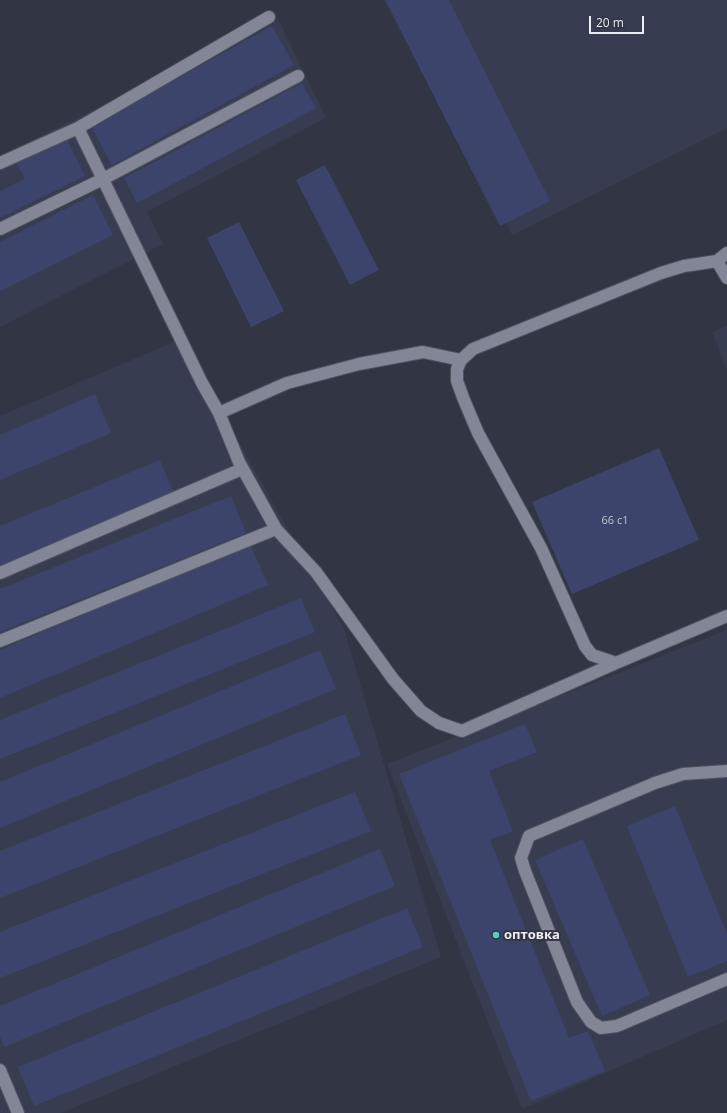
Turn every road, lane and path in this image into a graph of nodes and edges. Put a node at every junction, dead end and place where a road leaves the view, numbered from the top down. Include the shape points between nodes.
1 (269, 17) dead end
2 (298, 76) dead end
3 (78, 128) junction
4 (0, 163) edge
5 (103, 179) junction
6 (0, 229) edge
7 (727, 253) edge
8 (717, 261) junction
9 (727, 278) edge
10 (461, 360) junction
11 (219, 413) junction
12 (242, 469) junction
13 (276, 529) junction
14 (0, 573) edge
15 (727, 616) edge
16 (0, 641) edge
17 (616, 663) junction
18 (727, 771) edge
19 (727, 979) edge
20 (0, 1070) edge
21 (18, 1113) edge

1 - 3 lane
2 - 5 lane
3 - 4 lane
3 - 5 lane
5 - 6 lane
5 - 11 lane
7 - 8 lane
8 - 9 lane
8 - 10 lane via 684,266 661,273 473,348
10 - 11 lane via 423,352 359,364 287,382
10 - 17 lane via 457,369 457,381 478,433 541,548 585,646 592,655
11 - 12 lane
12 - 13 lane
12 - 14 lane
13 - 16 lane
13 - 17 lane via 316,572 393,679 421,711 439,723 462,731
15 - 17 lane
18 - 19 lane via 683,774 529,836 521,858 577,1002 591,1022 601,1028 617,1026
20 - 21 lane

